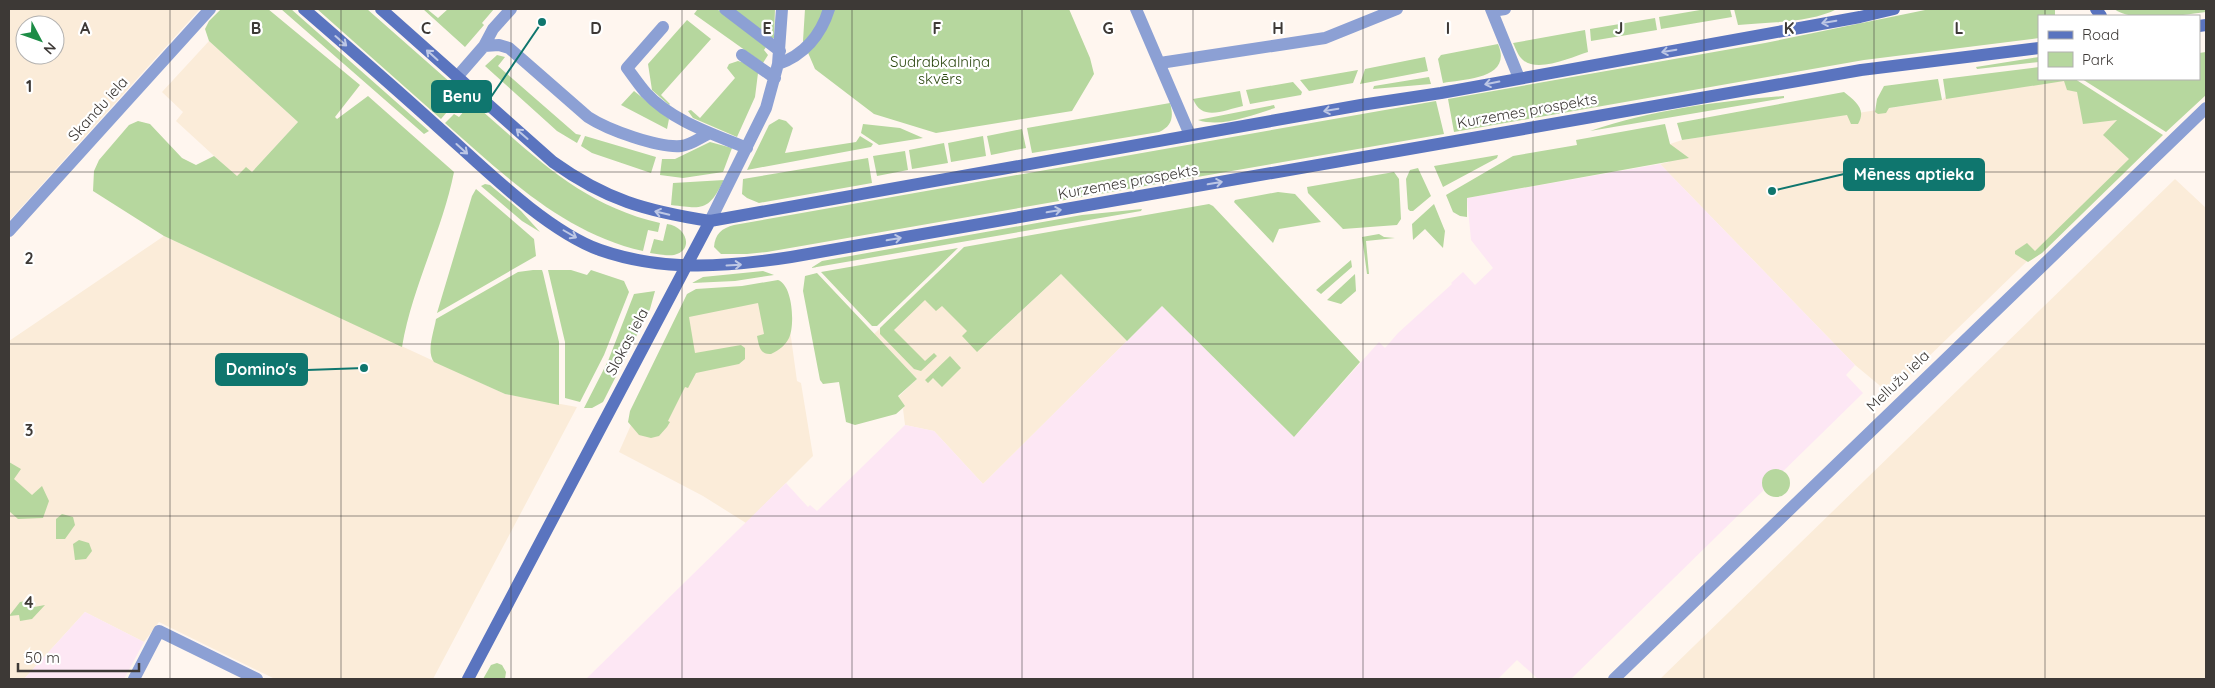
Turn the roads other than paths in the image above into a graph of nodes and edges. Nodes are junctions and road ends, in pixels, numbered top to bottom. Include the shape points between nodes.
1 (210, 9) edge
2 (304, 9) edge
3 (381, 9) edge
4 (511, 9) edge
5 (725, 9) edge
6 (782, 9) edge
7 (829, 9) edge
8 (1136, 9) edge
9 (1397, 9) edge
10 (1505, 9) edge
11 (1894, 9) edge
12 (1491, 10) edge
13 (1858, 13) edge
14 (663, 27) dead end
15 (484, 46) junction
16 (2038, 48) edge
17 (780, 51) junction
18 (742, 55) dead end
19 (1160, 63) junction
20 (778, 64) junction
21 (457, 76) junction
22 (775, 78) junction
23 (1519, 78) junction
24 (2206, 108) edge
25 (710, 133) junction
26 (1190, 136) junction
27 (747, 148) junction
28 (710, 221) junction
29 (9, 231) edge
30 (685, 266) junction
31 (134, 679) edge
32 (257, 679) edge
33 (468, 679) edge
34 (1614, 679) edge

1 - 29 street, Skandu iela
2 -> 30 main road, Kurzemes prospekts via 479,164 554,225 599,249 644,262
21 -> 3 main road
4 - 15 street
5 - 17 street
6 - 17 street, Slokas iela
7 - 20 street via 808,45 796,57
8 - 19 street
9 - 19 street via 1325,38
10 - 12 street
11 - 13 main road
12 - 23 street
13 -> 23 main road
14 - 25 street via 627,68 646,93 666,110
15 - 21 street
15 - 25 street via 510,48 600,124 664,146 684,146
30 -> 16 main road, Kurzemes prospekts via 737,265 791,257 1861,70
17 - 20 street, Slokas iela
18 - 22 street
19 - 26 street
20 - 22 street, Slokas iela
28 -> 21 main road via 638,207 589,186 553,162
22 - 27 street, Slokas iela via 766,108
23 -> 26 main road
24 - 34 street, Mellužu iela
25 - 27 street
26 - 28 main road
27 - 28 street, Slokas iela
28 - 30 main road, Slokas iela
30 - 33 main road, Slokas iela
31 - 32 street via 159,631

